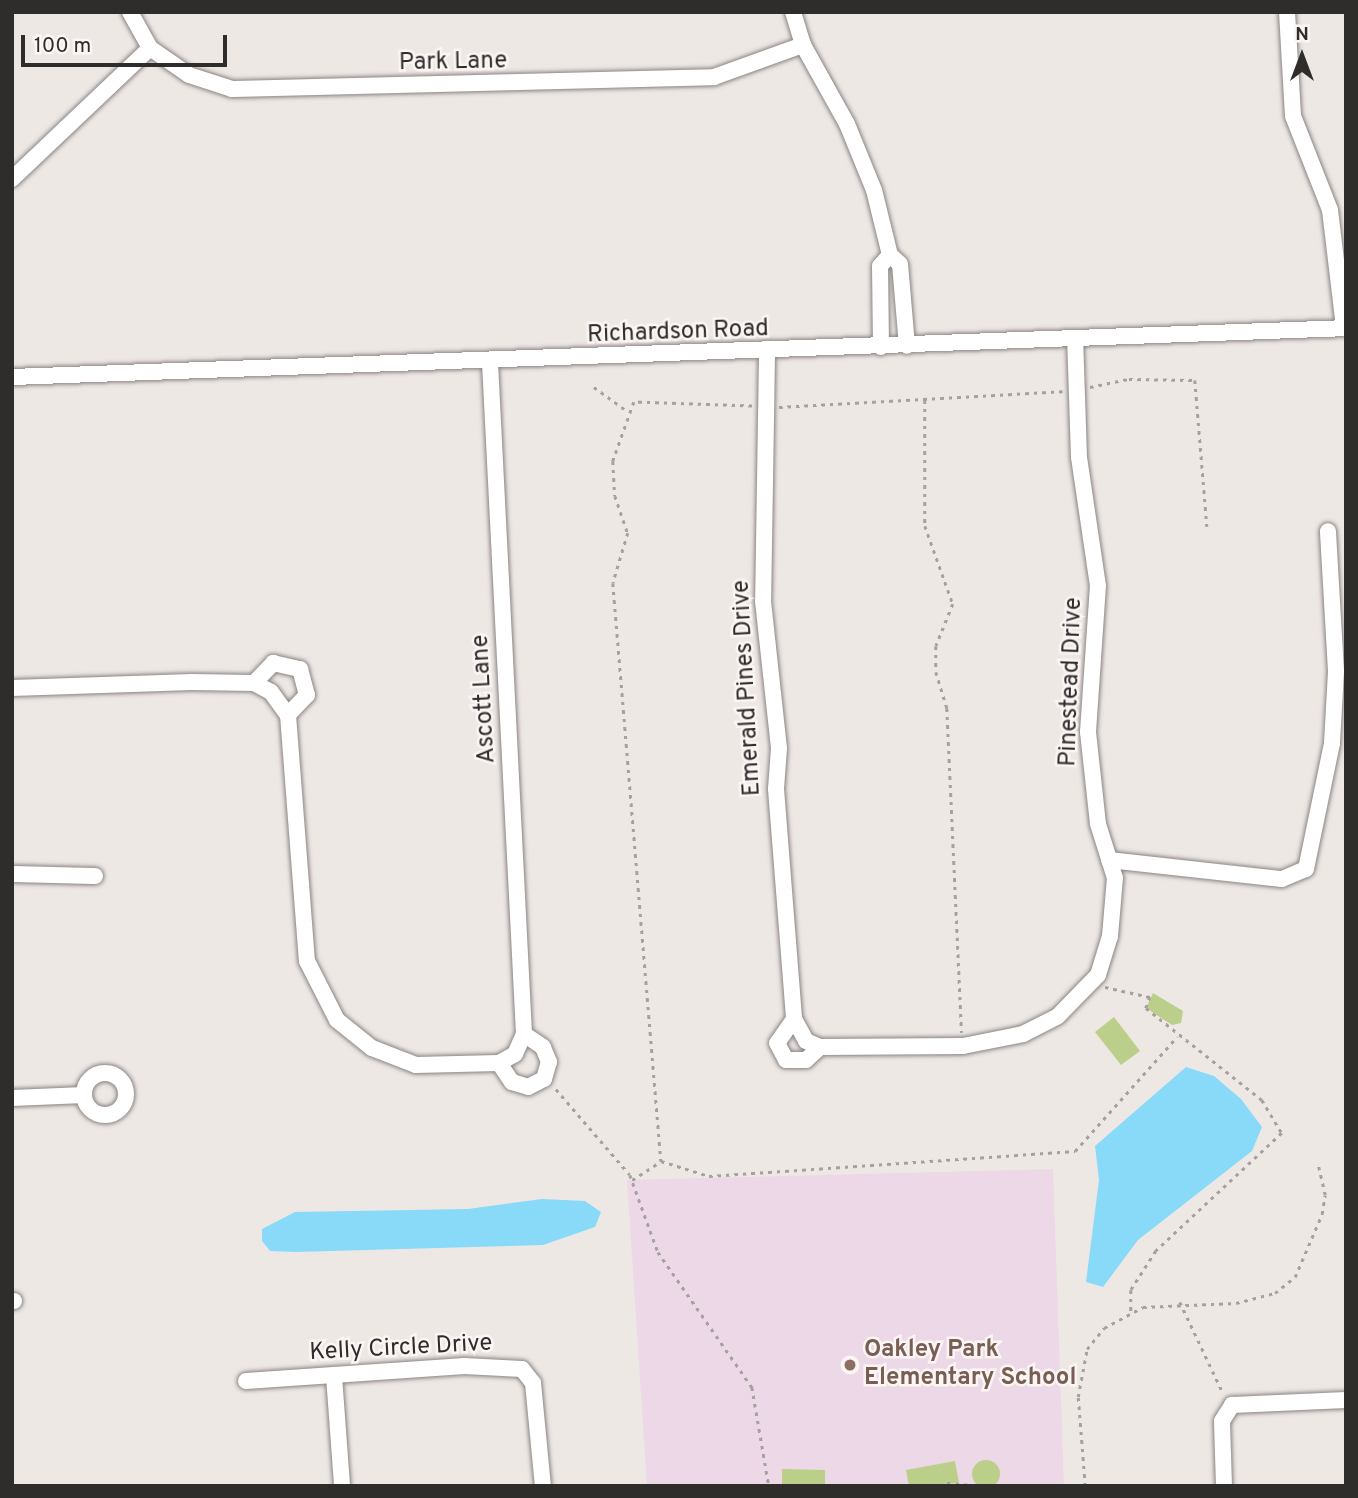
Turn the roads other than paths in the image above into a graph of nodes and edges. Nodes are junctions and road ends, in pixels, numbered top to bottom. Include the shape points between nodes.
1 (130, 12) edge
2 (793, 12) edge
3 (1287, 12) edge
4 (803, 46) junction
5 (150, 48) junction
6 (12, 179) edge
7 (890, 255) junction
8 (1345, 328) edge
9 (1074, 338) junction
10 (906, 346) junction
11 (881, 347) junction
12 (767, 354) junction
13 (490, 362) junction
14 (12, 377) edge
15 (1328, 531) dead end
16 (254, 684) junction
17 (12, 688) edge
18 (288, 715) junction
19 (1109, 860) junction
20 (12, 874) edge
21 (95, 876) dead end
22 (793, 1018) junction
23 (524, 1034) junction
24 (813, 1044) junction
25 (499, 1063) junction
26 (84, 1095) dead end
27 (12, 1098) edge
28 (334, 1376) junction
29 (246, 1381) dead end
30 (1346, 1400) edge
31 (342, 1486) edge
32 (543, 1486) edge
33 (1224, 1486) edge

1 - 5 street, Park Lane
2 - 4 street
3 - 8 street via 1293,116 1330,209
4 - 5 street, Park Lane via 714,77 296,89 232,89 189,75
4 - 7 street via 852,135
5 - 6 street
7 - 10 street via 903,280
7 - 11 street via 880,266
8 - 9 street, Richardson Road
9 - 10 street, Richardson Road
9 - 19 street, Pinestead Drive via 1098,586 1088,732 1091,783
10 - 11 street, Richardson Road
11 - 12 street, Richardson Road
12 - 13 street, Richardson Road
12 - 22 street, Emerald Pines Drive via 763,601 779,748 776,789
13 - 14 street, Richardson Road
13 - 23 street, Ascott Lane
15 - 19 street via 1336,671 1332,743 1306,869 1282,879
16 - 17 street
16 - 18 street via 281,701
16 - 18 street via 273,663 300,669 307,695
18 - 25 street via 303,942 312,979 337,1020 372,1048 416,1065
19 - 24 street, Pinestead Drive via 1114,912 1092,981 1058,1017 1023,1034 963,1046
20 - 21 street
22 - 24 street, Emerald Pines Drive
22 - 24 street, Emerald Pines Drive via 782,1032 779,1053 786,1060 806,1060
23 - 25 street via 514,1054
23 - 25 street via 543,1046 550,1062 544,1077 528,1087 512,1082
26 - 27 street
28 - 29 street, Kelly Circle Drive
28 - 31 street
28 - 32 street, Kelly Circle Drive via 464,1366 522,1369 533,1383
30 - 33 street via 1229,1408

